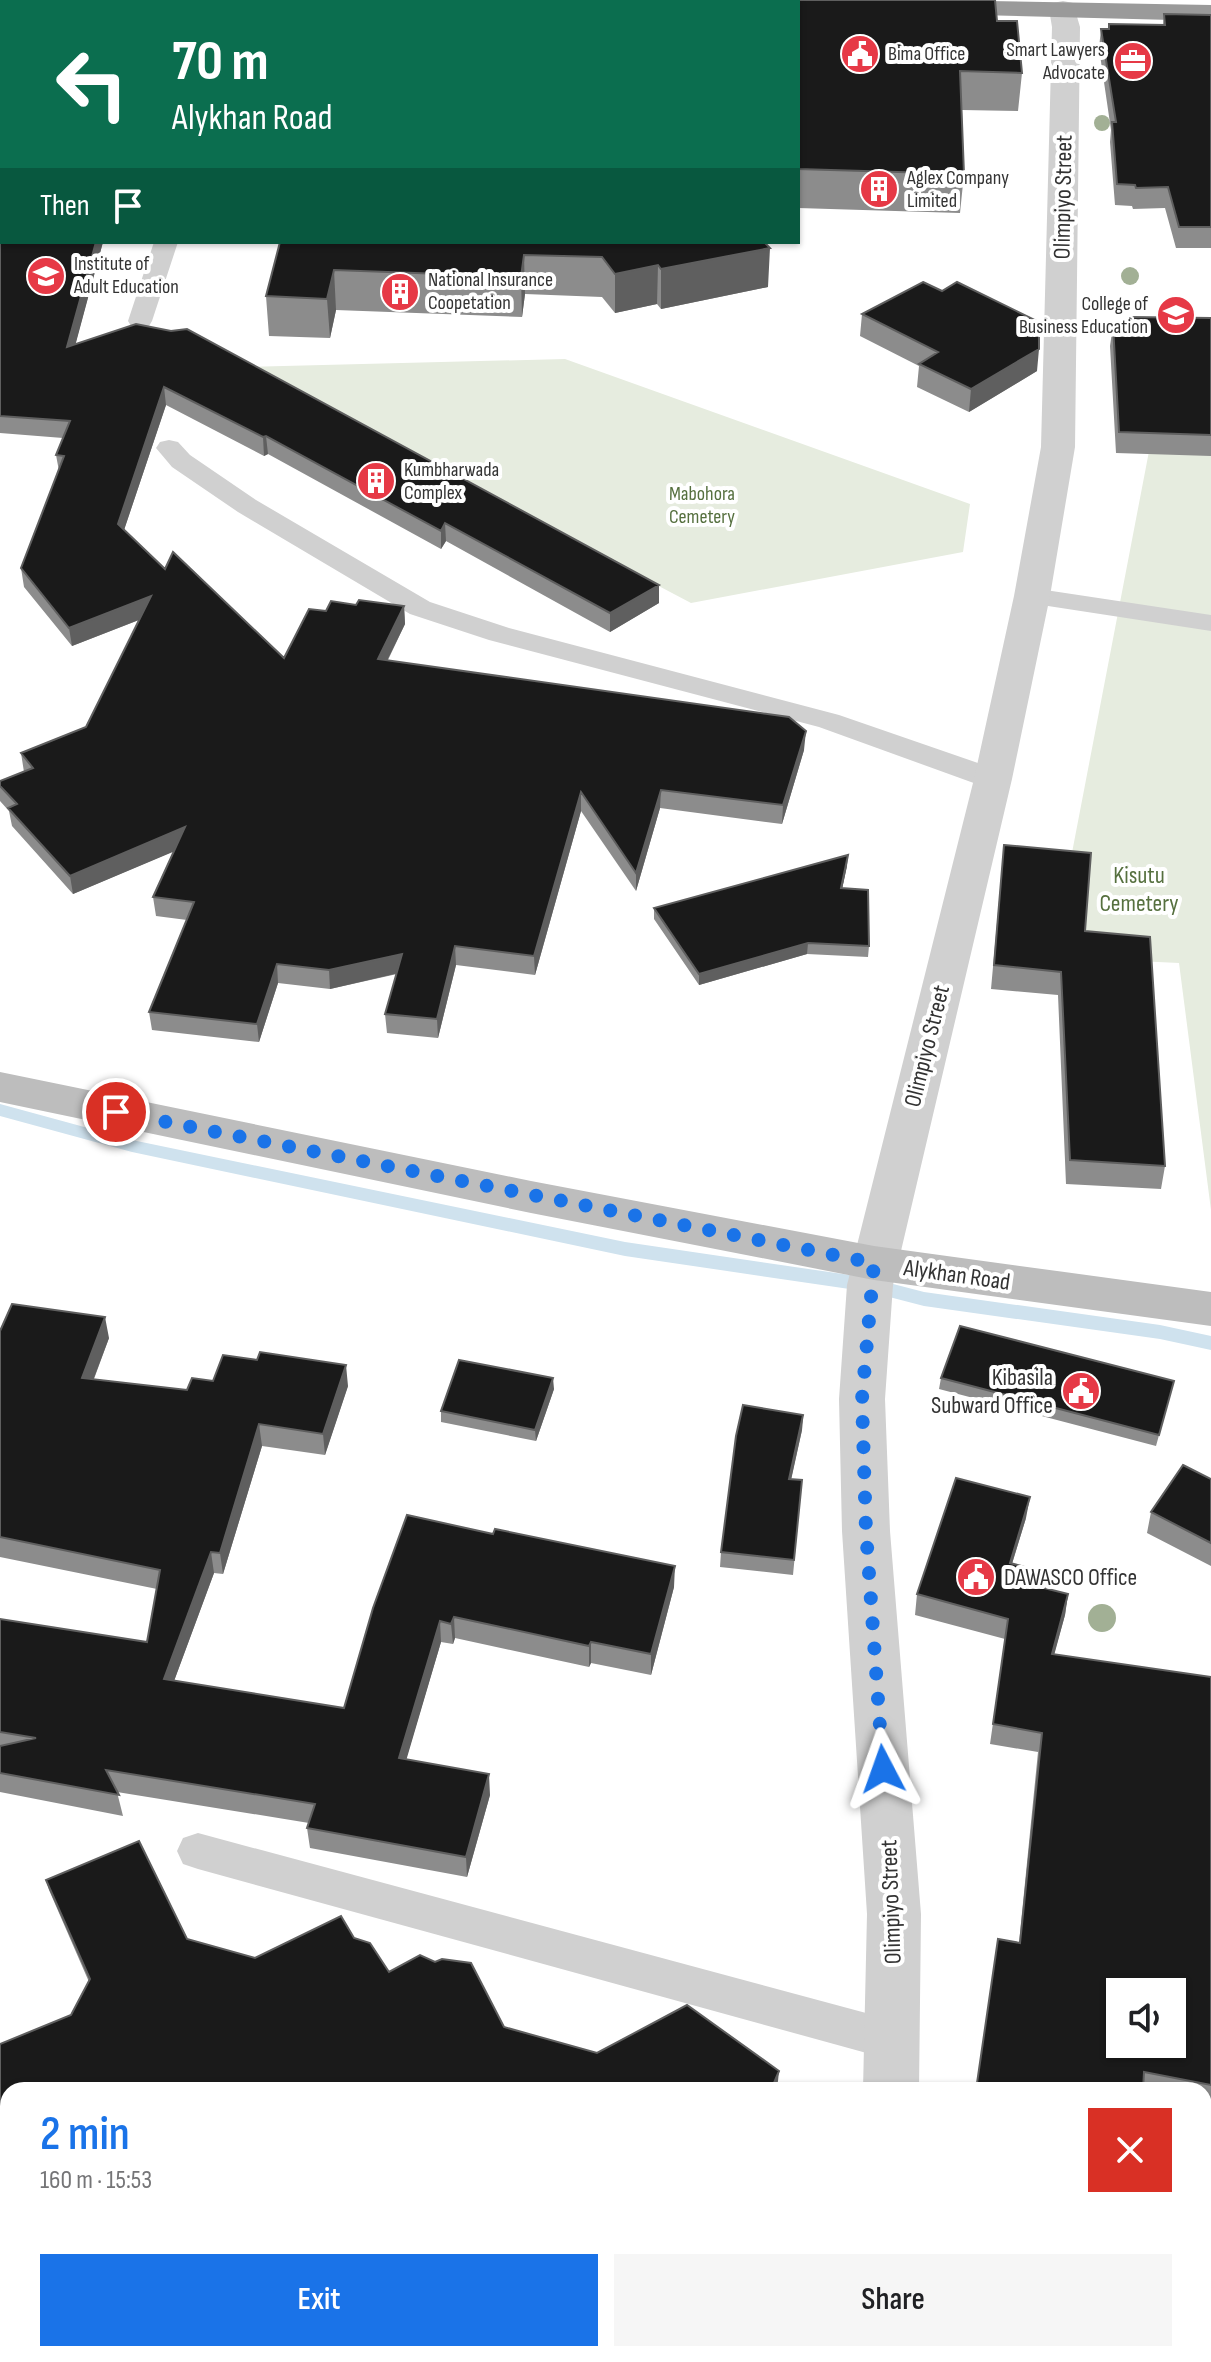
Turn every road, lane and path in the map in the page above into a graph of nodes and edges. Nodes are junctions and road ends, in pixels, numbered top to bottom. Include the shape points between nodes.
1 (907, 5) edge
2 (1063, 9) junction
3 (1211, 13) edge
4 (165, 244) edge
5 (140, 321) edge
6 (169, 448) dead end
7 (1032, 596) junction
8 (1211, 623) edge
9 (993, 779) junction
10 (0, 1087) edge
11 (874, 1263) junction
12 (1211, 1309) edge
13 (198, 1851) dead end
14 (892, 2040) junction
15 (891, 2082) edge

1 - 2 highway
2 - 3 highway
2 - 7 street, Olimpiyo Street via 1058,447
4 - 5 lane
6 - 9 lane via 247,506 420,608 499,634 829,721
7 - 8 lane
7 - 9 street, Olimpiyo Street
9 - 11 street, Olimpiyo Street
10 - 11 street, Alykhan Road
11 - 12 street, Alykhan Road
11 - 14 street, Olimpiyo Street via 862,1399 866,1531 894,1914
13 - 14 lane
14 - 15 street, Olimpiyo Street

